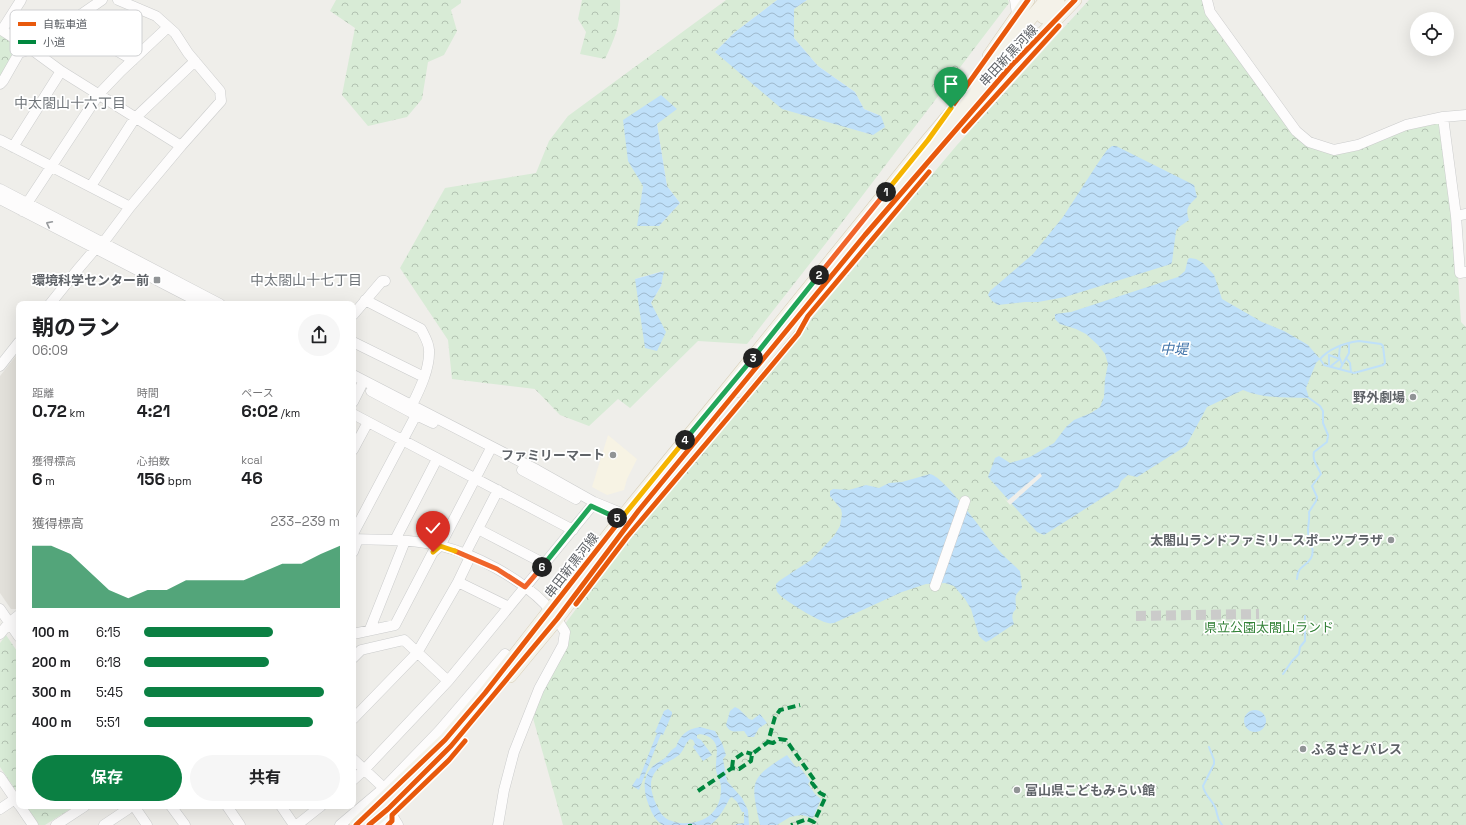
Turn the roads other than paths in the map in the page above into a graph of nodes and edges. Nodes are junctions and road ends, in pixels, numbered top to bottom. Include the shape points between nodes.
1 (21, 0) edge
2 (102, 0) edge
3 (118, 0) edge
4 (1015, 0) edge
5 (1028, 0) edge
6 (1046, 0) edge
7 (1058, 0) edge
8 (1075, 0) edge
9 (1207, 0) edge
10 (14, 10) edge
11 (87, 10) edge
12 (142, 10) edge
13 (142, 10) edge
14 (1017, 14) junction
15 (10, 16) edge
16 (168, 27) junction
17 (1, 30) edge
18 (10, 36) edge
19 (142, 51) edge
20 (17, 56) edge
21 (41, 56) edge
22 (125, 56) edge
23 (136, 56) edge
24 (132, 60) junction
25 (195, 60) junction
26 (61, 71) junction
27 (0, 84) edge
28 (977, 88) junction
29 (100, 94) junction
30 (1466, 116) edge
31 (1443, 117) junction
32 (135, 118) junction
33 (0, 140) edge
34 (928, 140) junction
35 (181, 146) junction
36 (13, 147) junction
37 (51, 166) junction
38 (91, 186) junction
39 (0, 189) edge
40 (0, 199) edge
41 (25, 207) junction
42 (130, 207) junction
43 (1461, 215) edge
44 (865, 235) junction
45 (99, 246) junction
46 (1466, 272) edge
47 (384, 281) dead end
48 (365, 300) junction
49 (53, 301) edge
50 (198, 301) edge
51 (214, 301) edge
52 (356, 311) edge
53 (356, 344) edge
54 (16, 346) edge
55 (1, 364) edge
56 (356, 376) edge
57 (424, 378) junction
58 (357, 384) edge
59 (412, 404) junction
60 (416, 415) junction
61 (356, 416) edge
62 (368, 422) junction
63 (403, 440) junction
64 (356, 444) edge
65 (488, 452) junction
66 (437, 459) junction
67 (513, 461) junction
68 (475, 478) junction
69 (498, 490) junction
70 (965, 501) dead end
71 (591, 506) junction
72 (627, 519) junction
73 (478, 529) junction
74 (572, 530) junction
75 (356, 535) edge
76 (356, 537) edge
77 (395, 540) junction
78 (405, 541) junction
79 (440, 546) junction
80 (468, 556) junction
81 (545, 564) junction
82 (458, 582) junction
83 (935, 586) dead end
84 (525, 587) junction
85 (509, 607) junction
86 (0, 609) edge
87 (553, 614) junction
88 (16, 617) edge
89 (9, 623) junction
90 (370, 629) junction
91 (16, 632) edge
92 (356, 633) edge
93 (0, 634) edge
94 (417, 653) junction
95 (505, 654) dead end
96 (356, 655) edge
97 (448, 681) junction
98 (356, 716) edge
99 (356, 761) edge
100 (364, 770) junction
101 (0, 777) edge
102 (356, 777) edge
103 (384, 788) junction
104 (16, 800) edge
105 (16, 804) edge
106 (22, 809) edge
107 (80, 809) edge
108 (128, 809) edge
109 (136, 809) edge
110 (174, 809) edge
111 (229, 809) edge
112 (283, 809) edge
113 (317, 809) edge
114 (0, 810) edge
115 (389, 812) junction
116 (33, 825) edge
117 (56, 825) edge
118 (104, 825) edge
119 (147, 825) edge
120 (185, 825) edge
121 (240, 825) edge
122 (294, 825) edge
123 (298, 825) edge
124 (340, 825) edge
125 (356, 825) edge
126 (369, 825) edge
127 (383, 825) edge
128 (398, 825) edge
129 (498, 825) edge

1 - 10 street
2 - 11 street
3 - 12 street
4 - 14 street
5 - 14 main road, 串田新黒河線
6 - 28 main road
7 - 28 main road
8 - 44 main road, 串田新黒河線 via 1011,66
9 - 31 street via 1210,12 1296,131 1309,142 1334,150 1358,146 1406,125
13 - 16 street via 156,16
14 - 34 main road, 串田新黒河線
15 - 17 street
16 - 19 street
16 - 25 street
17 - 18 street
20 - 27 street
21 - 26 street
22 - 24 street
23 - 24 street
24 - 29 street
25 - 32 street
25 - 35 street via 220,91 221,101
26 - 29 street
26 - 36 street
28 - 34 main road, 串田新黒河線
28 - 44 main road, 串田新黒河線
29 - 32 street
29 - 37 street
30 - 31 street
31 - 43 street
32 - 35 street
32 - 38 street
33 - 36 street
34 - 72 main road, 串田新黒河線
35 - 42 street
36 - 37 street
37 - 38 street
37 - 41 street
38 - 42 street
39 - 41 street
40 - 41 street
41 - 45 street
42 - 45 street
43 - 46 street via 1460,273
44 - 72 main road, 串田新黒河線
45 - 49 street
45 - 50 street
45 - 51 street
47 - 48 street
48 - 52 street
48 - 57 street via 420,329 429,349
53 - 57 street
54 - 55 street
56 - 59 street
57 - 59 street
58 - 60 street
59 - 67 street
60 - 63 street
60 - 65 street
61 - 62 street
62 - 63 street
62 - 64 street
63 - 66 street
63 - 75 street
65 - 67 street
65 - 68 street
66 - 68 street
66 - 77 street
67 - 71 street
67 - 72 street
68 - 69 street
68 - 79 street
69 - 73 street
69 - 74 street
70 - 83 street
71 - 72 street
71 - 74 street
72 - 87 main road, 串田新黒河線
73 - 80 street
73 - 81 street
74 - 81 street
76 - 77 street
77 - 78 street
78 - 79 street
78 - 90 street
79 - 80 street
79 - 90 street via 433,552 395,625
80 - 82 street
80 - 84 street via 497,569
81 - 84 street
82 - 85 street
82 - 94 street
84 - 85 street
84 - 87 street
85 - 97 street
86 - 89 street
87 - 115 main road, 串田新黒河線 via 451,746
87 - 125 main road, 串田新黒河線 via 445,740
87 - 129 street via 565,632 563,645 539,688 514,752
88 - 89 street
89 - 91 street
89 - 93 street
90 - 92 street
94 - 96 street via 404,640 361,650
94 - 97 street
94 - 98 street
95 - 103 street via 439,731
97 - 100 street
99 - 100 street
100 - 102 street
100 - 103 street
101 - 104 street
103 - 124 street
105 - 114 street
106 - 116 street
107 - 117 street
108 - 118 street
109 - 119 street
110 - 120 street
111 - 121 street
112 - 122 street
113 - 123 street
115 - 126 main road, 串田新黒河線
115 - 127 street
115 - 128 street

